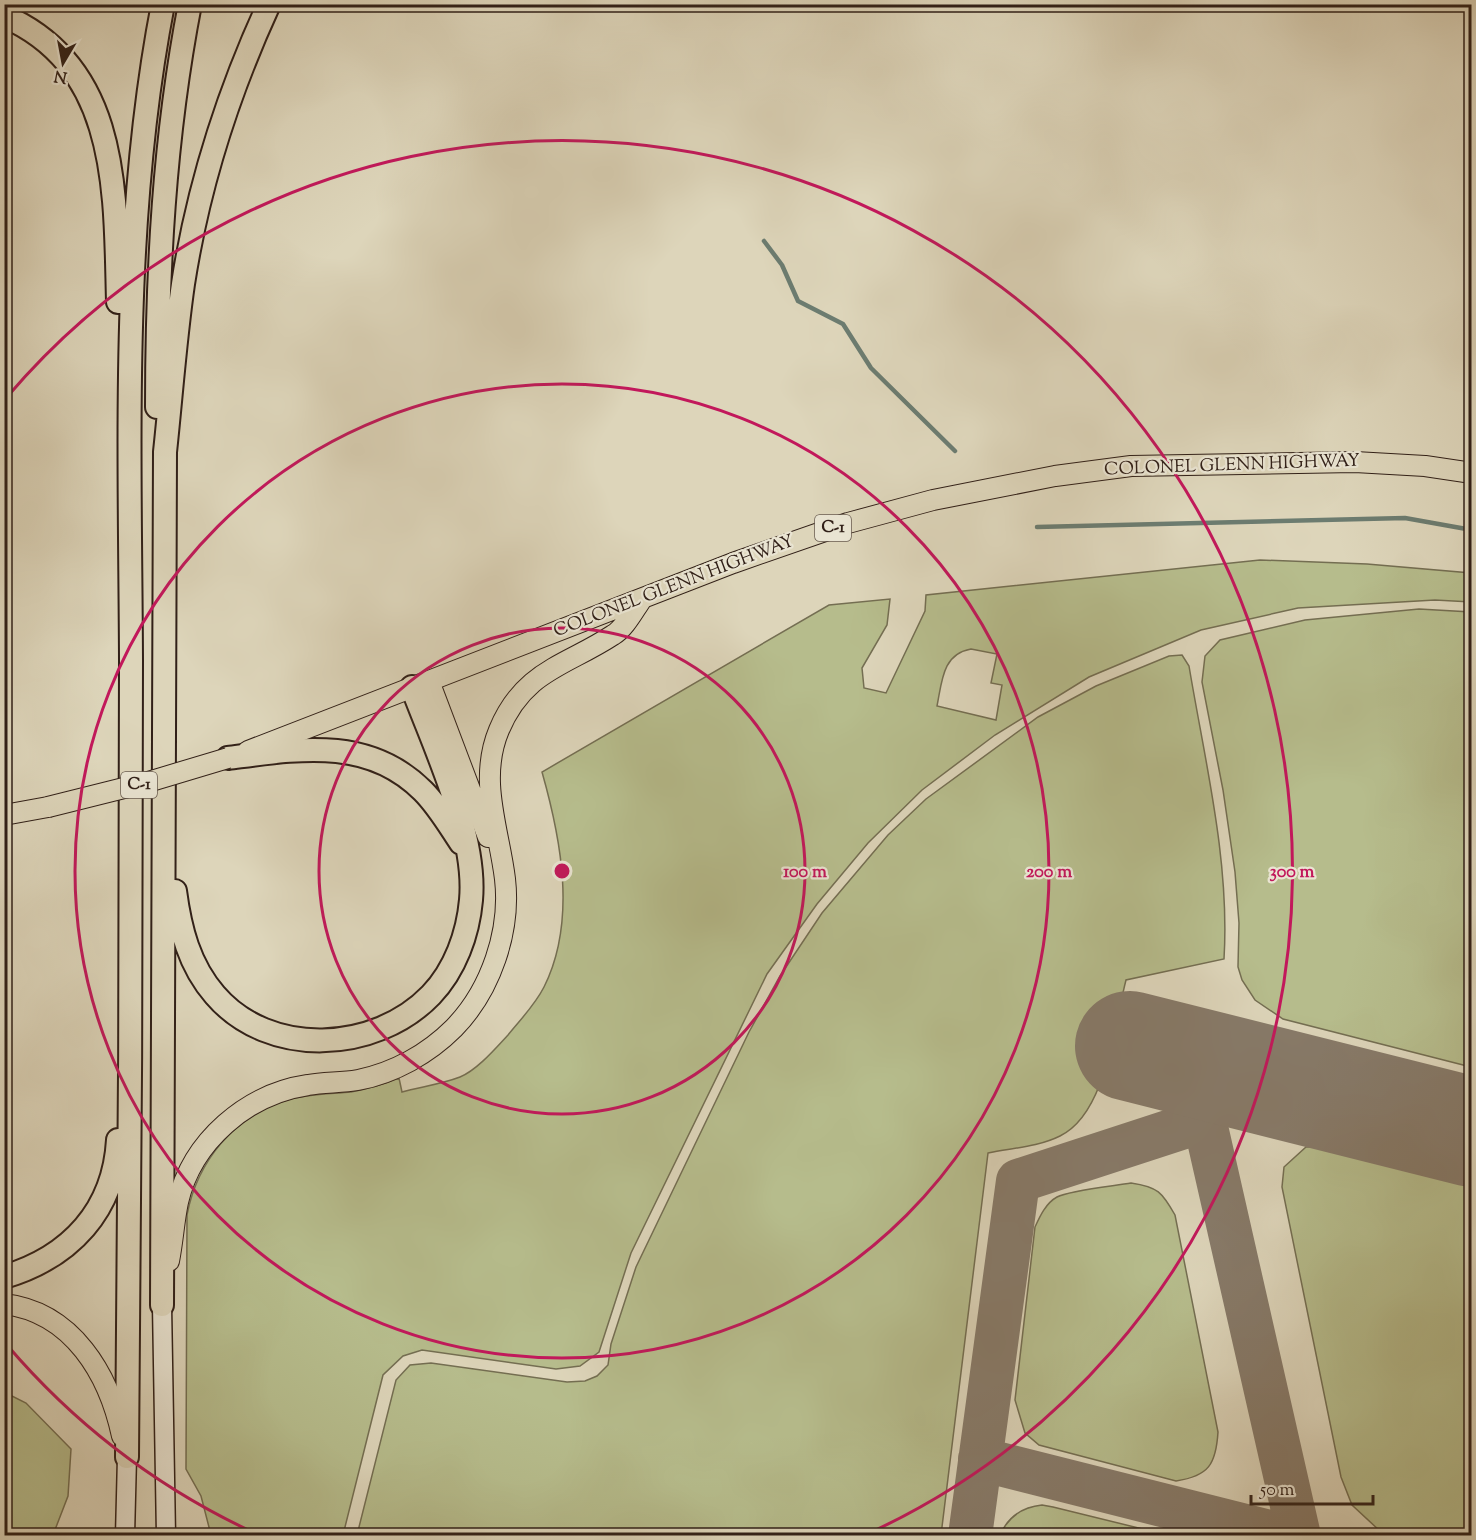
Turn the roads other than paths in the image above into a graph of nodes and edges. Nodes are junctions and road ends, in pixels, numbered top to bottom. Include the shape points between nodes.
1 (163, 4) edge
2 (190, 4) edge
3 (269, 4) edge
4 (4, 16) edge
5 (130, 330) junction
6 (165, 452) junction
7 (1472, 472) edge
8 (642, 599) junction
9 (420, 684) junction
10 (228, 758) junction
11 (4, 815) edge
12 (497, 845) junction
13 (164, 847) junction
14 (466, 849) junction
15 (132, 1080) junction
16 (4, 1277) edge
17 (4, 1304) edge
18 (162, 1305) junction
19 (127, 1457) junction
20 (125, 1536) edge
21 (166, 1536) edge

1 - 5 highway via 143,149
2 - 6 highway via 174,100 157,291 157,432
3 - 6 highway via 223,121 193,234 178,319
4 - 5 highway via 32,31 63,58 96,110 106,140 111,176 118,312
5 - 15 highway
6 - 13 highway
7 - 8 main road, COLONEL GLENN HIGHWAY / C-1 via 1355,462 1131,466 1066,474 956,495 848,523
8 - 9 main road, COLONEL GLENN HIGHWAY / C-1
8 - 12 main road via 616,634 540,675 507,715 490,767
9 - 10 main road, COLONEL GLENN HIGHWAY / C-1
9 - 12 main road via 487,836
9 - 14 highway via 465,828
10 - 11 main road, COLONEL GLENN HIGHWAY / C-1, bridge via 148,782
10 - 14 highway via 322,748 380,761 424,792
12 - 18 main road via 506,894 500,940 486,981 464,1016 439,1042 406,1063 366,1078 308,1085 268,1096 214,1134 190,1170 178,1202
13 - 14 highway via 182,933 201,976 216,996 249,1023 299,1039 320,1041 346,1039 382,1028 416,1008 436,988 459,951 469,920 472,898
13 - 18 highway
15 - 16 highway via 118,1137 117,1162 100,1207 79,1234 51,1257
15 - 19 highway
17 - 19 main road via 45,1318 88,1353 108,1386
18 - 21 street
19 - 20 street

